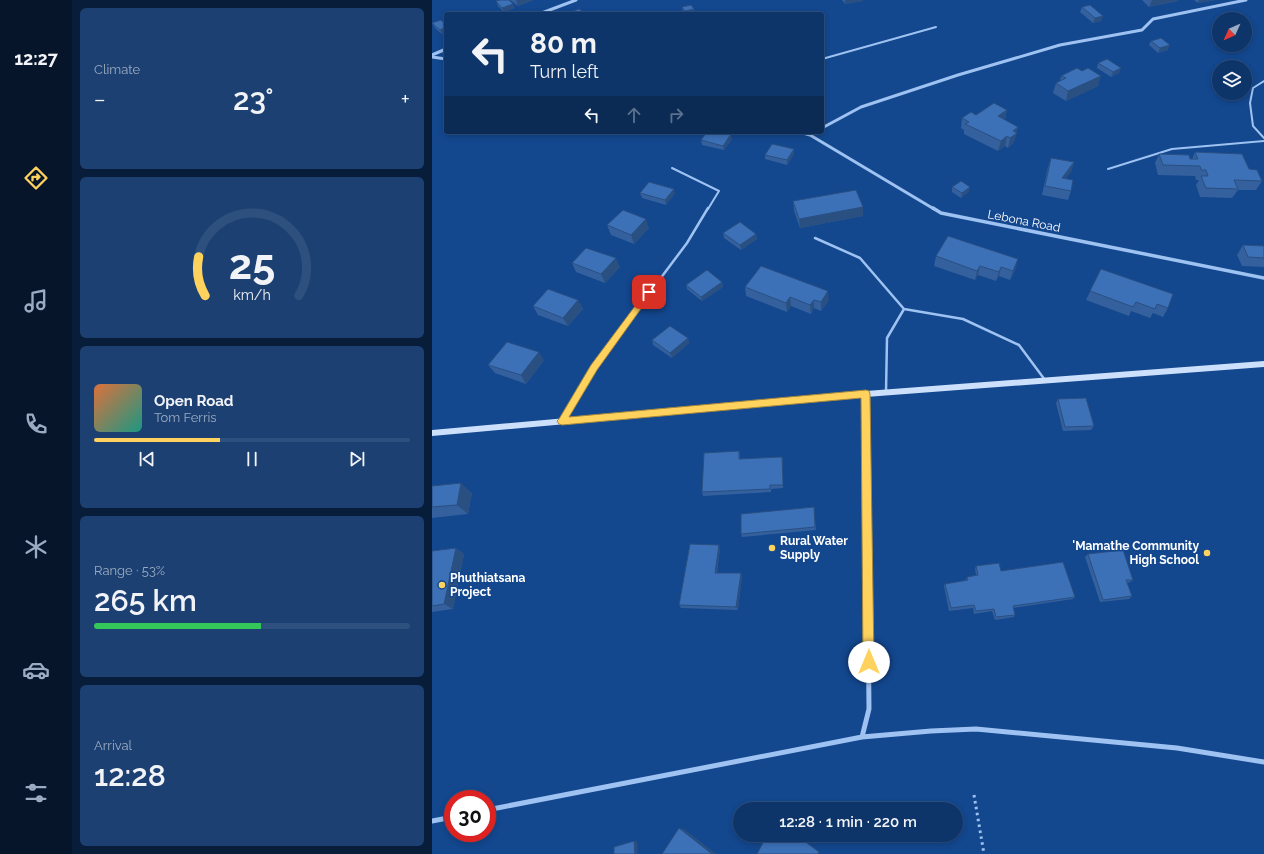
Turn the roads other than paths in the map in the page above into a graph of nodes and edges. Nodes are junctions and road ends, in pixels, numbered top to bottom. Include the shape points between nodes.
1 (576, 0) edge
2 (1246, 0) edge
3 (544, 12) edge
4 (936, 27) dead end
5 (444, 50) edge
6 (432, 56) edge
7 (824, 58) edge
8 (444, 59) edge
9 (1264, 81) edge
10 (824, 127) edge
11 (806, 134) edge
12 (810, 135) joint
13 (1264, 140) edge
14 (672, 168) dead end
15 (1108, 169) dead end
16 (815, 238) dead end
17 (1264, 278) edge
18 (904, 310) junction
19 (1264, 364) edge
20 (1045, 380) junction
21 (886, 393) junction
22 (866, 394) junction
23 (562, 421) junction
24 (432, 433) edge
25 (862, 737) junction
26 (1264, 762) edge
27 (496, 808) edge
28 (444, 819) edge
29 (432, 821) edge

1 - 3 street
2 - 10 street via 1153,19 1142,30 1060,45 966,73 861,107
4 - 7 lane
5 - 6 street
6 - 8 street
9 - 13 lane via 1253,88 1250,103 1253,126
11 - 12 street, Lebona Road
12 - 17 street, Lebona Road via 941,213
13 - 15 lane via 1172,149
14 - 23 lane via 719,191 686,243 594,367
16 - 18 lane via 860,258
18 - 20 lane via 963,319 1019,346
18 - 21 lane via 887,338
19 - 20 main road
20 - 21 main road
21 - 22 main road
22 - 23 main road
22 - 25 street via 869,709
23 - 24 main road
25 - 26 street via 976,729 1177,748
25 - 27 street
28 - 29 street

